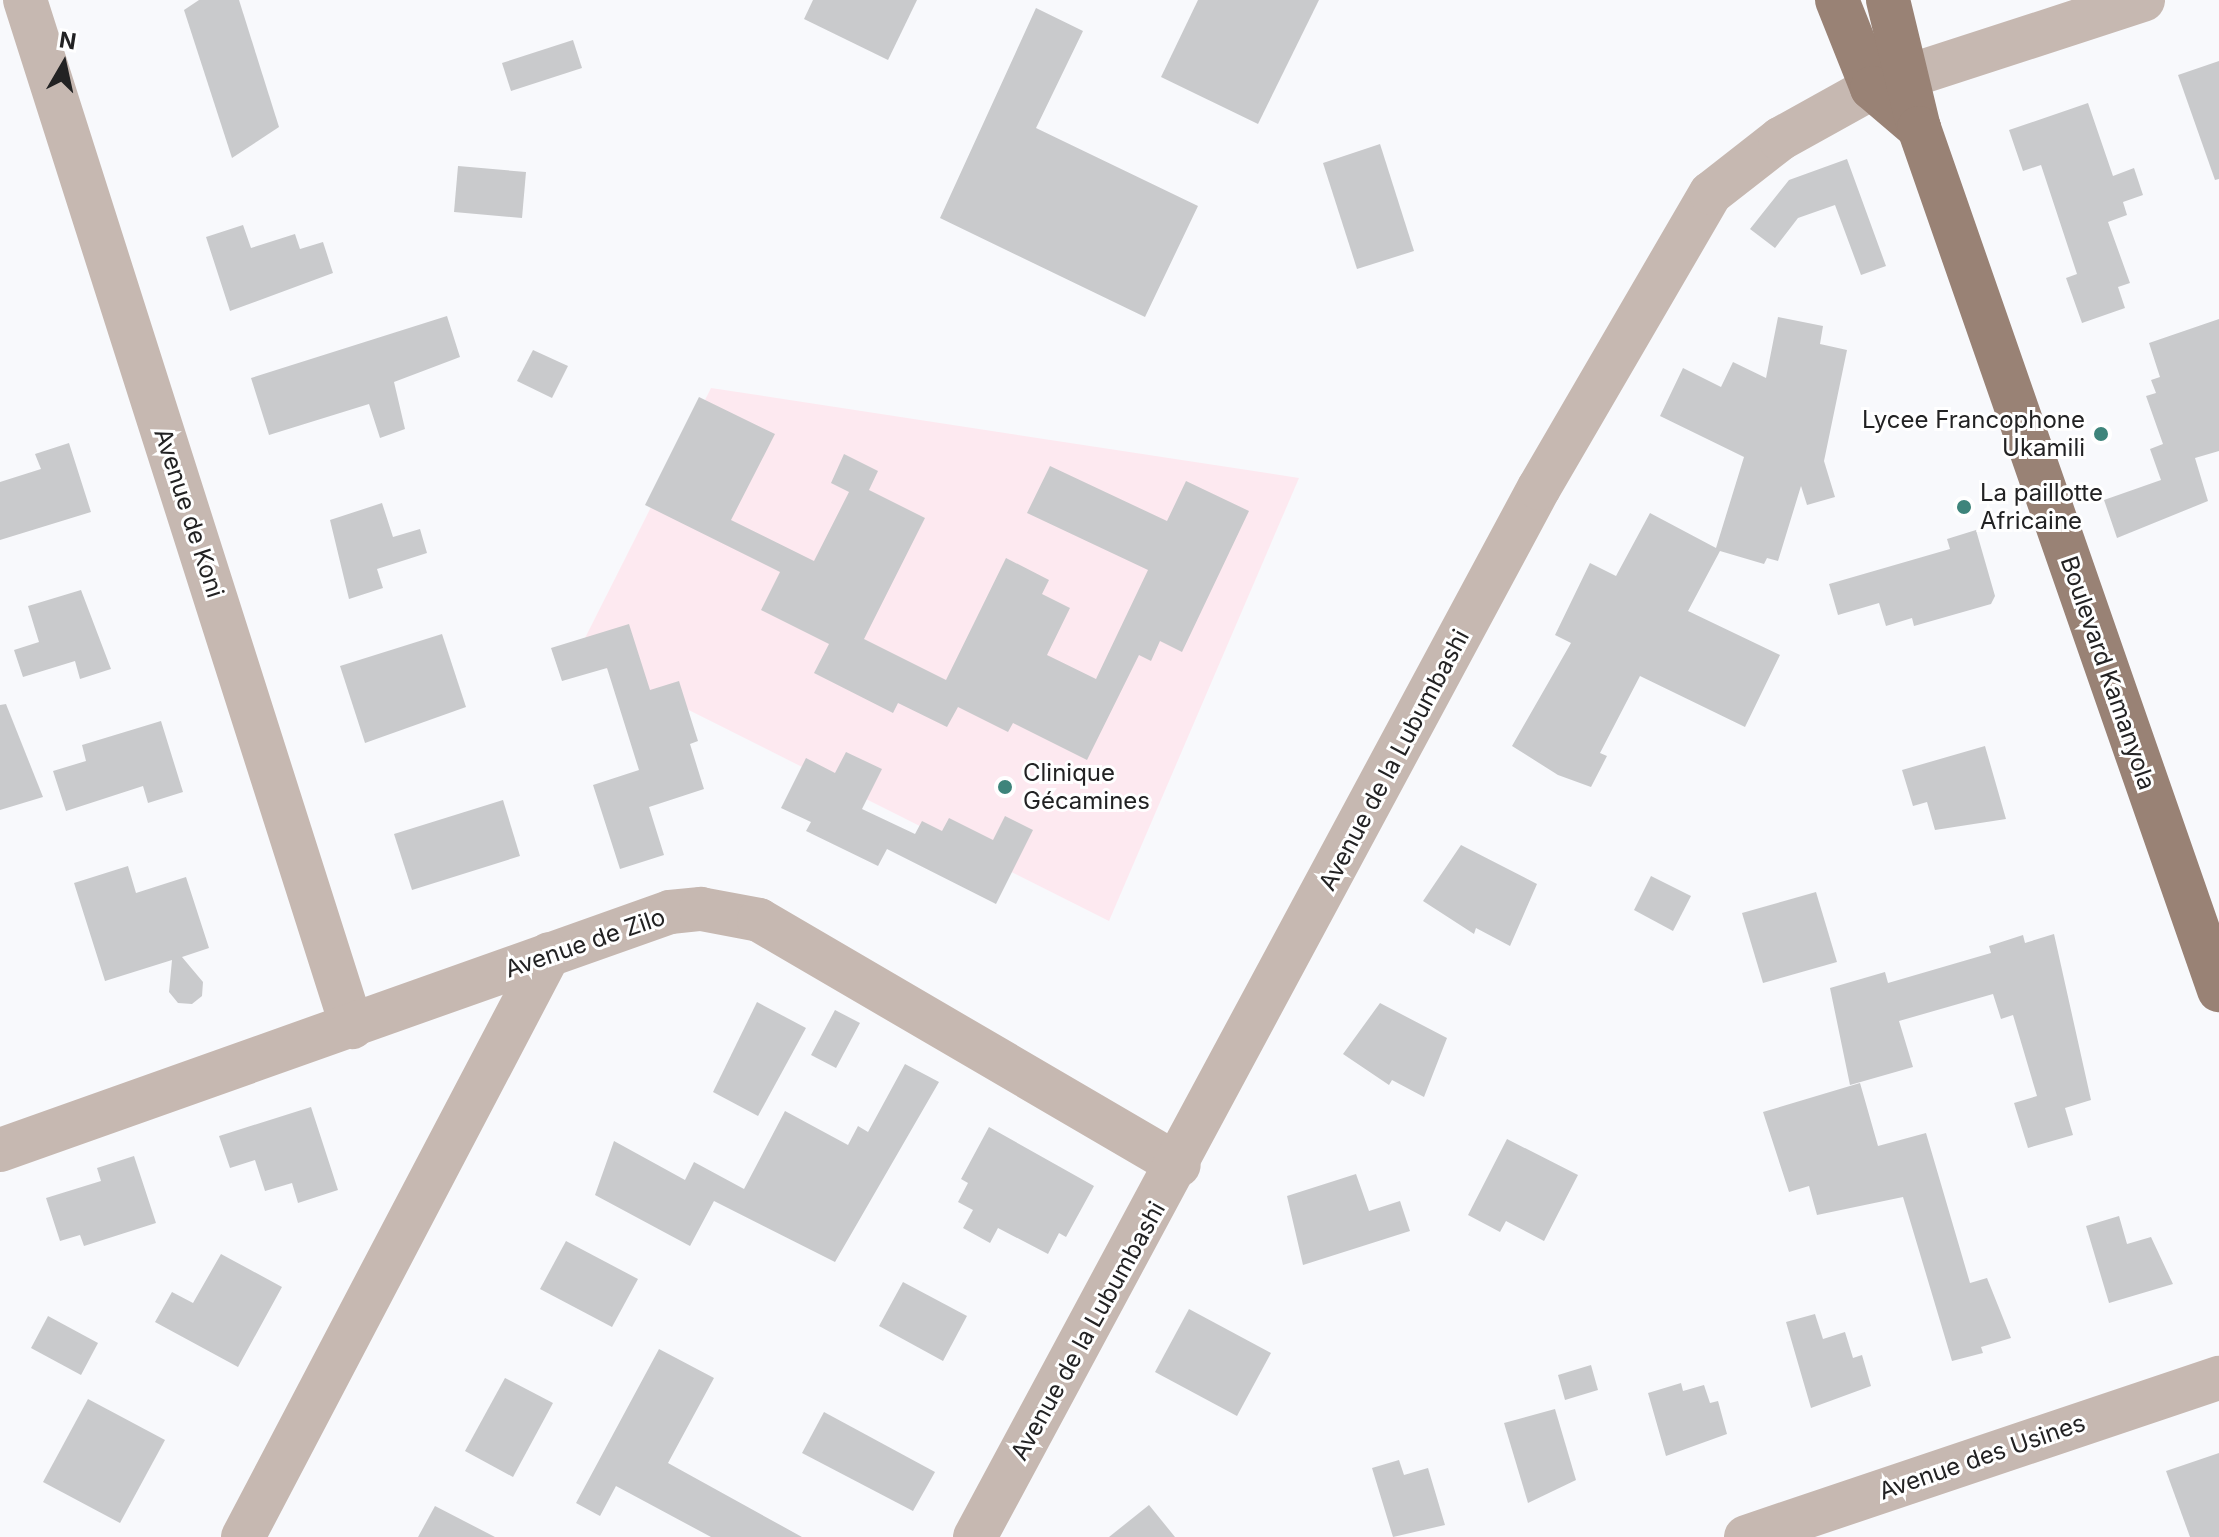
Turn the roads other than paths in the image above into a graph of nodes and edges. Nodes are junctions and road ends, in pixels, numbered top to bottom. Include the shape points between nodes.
1 (25, 0) edge
2 (1837, 0) edge
3 (1888, 0) edge
4 (2143, 0) edge
5 (1892, 82) junction
6 (549, 954) junction
7 (2219, 990) edge
8 (352, 1027) junction
9 (0, 1150) edge
10 (1179, 1165) junction
11 (2219, 1378) edge
12 (243, 1537) edge
13 (975, 1537) edge
14 (1746, 1537) edge

1 - 8 street, Avenue de Koni
2 - 5 main road, Boulevard Kamanyola
3 - 5 main road
4 - 5 street, Avenue de la Lubumbashi
5 - 7 main road, Boulevard Kamanyola via 1919,128
5 - 10 street, Avenue de la Lubumbashi via 1780,139 1711,193 1539,488
6 - 8 street, Avenue de Zilo
6 - 10 street, Avenue de Zilo via 670,912 731,910 759,920
6 - 12 street
8 - 9 street, Avenue de Zilo
10 - 13 street, Avenue de la Lubumbashi
11 - 14 street, Avenue des Usines

